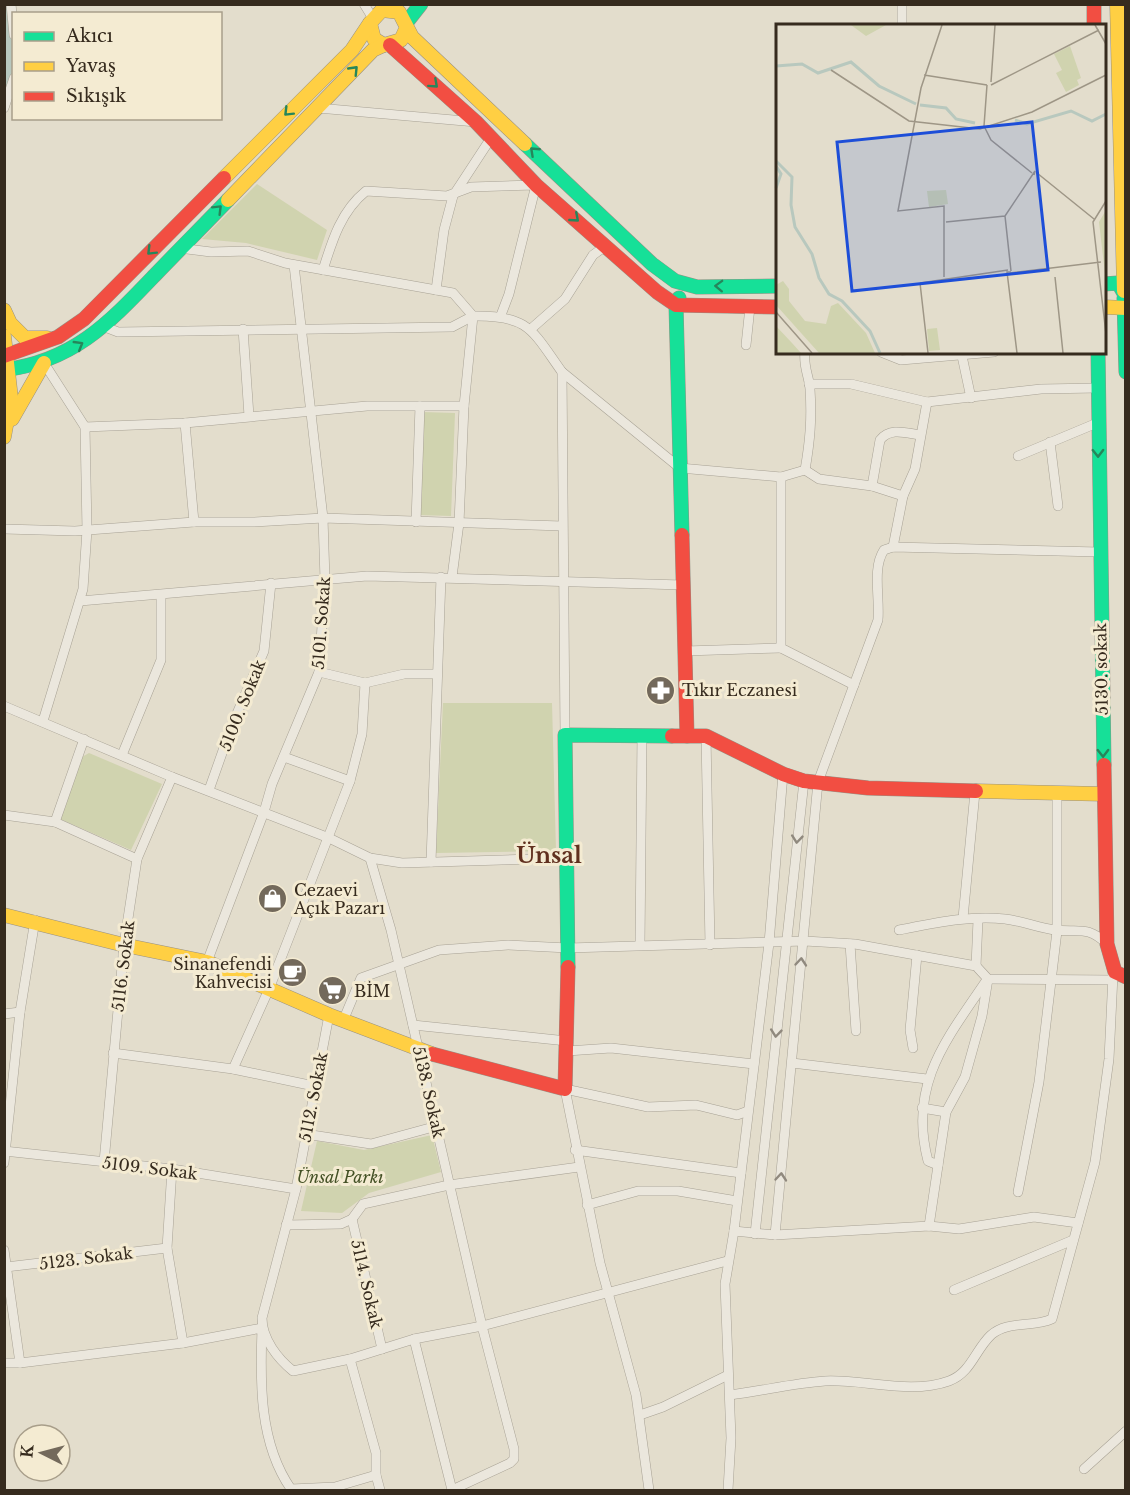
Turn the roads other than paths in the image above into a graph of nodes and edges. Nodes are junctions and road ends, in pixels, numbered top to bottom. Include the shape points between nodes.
1 (364, 4) edge
2 (421, 4) edge
3 (902, 4) edge
4 (1094, 4) edge
5 (1117, 4) edge
6 (380, 11) edge
7 (902, 24) edge
8 (1094, 24) edge
9 (406, 26) junction
10 (387, 45) junction
11 (12, 84) edge
12 (4, 108) edge
13 (318, 108) junction
14 (476, 122) junction
15 (491, 138) junction
16 (536, 185) junction
17 (457, 192) junction
18 (607, 245) junction
19 (179, 248) junction
20 (294, 265) junction
21 (323, 270) junction
22 (685, 284) junction
23 (776, 286) edge
24 (436, 290) junction
25 (1115, 295) edge
26 (676, 304) junction
27 (750, 307) junction
28 (776, 307) edge
29 (4, 310) edge
30 (501, 315) junction
31 (473, 316) junction
32 (105, 327) junction
33 (532, 328) junction
34 (243, 329) junction
35 (300, 330) junction
36 (4, 336) edge
37 (58, 337) junction
38 (746, 345) dead end
39 (805, 354) edge
40 (886, 354) edge
41 (978, 354) edge
42 (1098, 354) edge
43 (962, 356) junction
44 (6, 363) edge
45 (44, 363) junction
46 (562, 372) junction
47 (1125, 372) edge
48 (809, 384) junction
49 (1097, 388) junction
50 (971, 398) junction
51 (927, 402) junction
52 (420, 406) junction
53 (464, 406) junction
54 (311, 411) junction
55 (249, 416) junction
56 (185, 423) junction
57 (1097, 423) junction
58 (85, 427) junction
59 (920, 435) junction
60 (4, 438) edge
61 (1050, 442) junction
62 (1018, 456) dead end
63 (680, 468) junction
64 (805, 470) junction
65 (781, 477) junction
66 (872, 486) junction
67 (903, 496) junction
68 (1058, 506) dead end
69 (323, 518) junction
70 (194, 522) junction
71 (416, 522) junction
72 (459, 523) junction
73 (562, 525) junction
74 (4, 529) edge
75 (87, 530) junction
76 (893, 547) junction
77 (1099, 552) junction
78 (441, 577) junction
79 (452, 577) junction
80 (324, 580) junction
81 (564, 580) junction
82 (271, 583) junction
83 (683, 585) junction
84 (160, 596) junction
85 (80, 601) junction
86 (781, 648) junction
87 (685, 651) junction
88 (319, 672) junction
89 (436, 674) junction
90 (365, 683) junction
91 (854, 685) junction
92 (4, 706) edge
93 (43, 721) junction
94 (642, 734) junction
95 (565, 735) junction
96 (687, 736) junction
97 (706, 736) junction
98 (84, 740) junction
99 (122, 754) junction
100 (284, 757) junction
101 (783, 774) junction
102 (172, 777) junction
103 (350, 781) junction
104 (811, 781) junction
105 (209, 790) junction
106 (975, 792) junction
107 (1057, 793) junction
108 (1104, 794) junction
109 (264, 812) junction
110 (4, 815) edge
111 (55, 822) junction
112 (329, 838) junction
113 (370, 858) junction
114 (567, 858) junction
115 (137, 859) junction
116 (431, 862) junction
117 (4, 915) edge
118 (963, 918) junction
119 (35, 920) junction
120 (978, 920) junction
121 (899, 930) dead end
122 (1057, 931) junction
123 (785, 942) junction
124 (803, 942) junction
125 (769, 943) junction
126 (850, 944) junction
127 (1107, 944) junction
128 (124, 945) junction
129 (640, 945) junction
130 (710, 945) junction
131 (568, 948) junction
132 (917, 955) junction
133 (207, 962) junction
134 (397, 964) junction
135 (976, 966) junction
136 (1117, 976) edge
137 (988, 979) junction
138 (1051, 980) junction
139 (269, 989) junction
140 (20, 1012) junction
141 (4, 1014) edge
142 (329, 1015) junction
143 (343, 1021) junction
144 (413, 1025) junction
145 (856, 1031) dead end
146 (567, 1046) junction
147 (914, 1047) dead end
148 (420, 1051) junction
149 (113, 1053) junction
150 (792, 1063) junction
151 (754, 1064) junction
152 (233, 1069) junction
153 (927, 1079) junction
154 (314, 1086) junction
155 (565, 1089) junction
156 (922, 1108) junction
157 (748, 1111) junction
158 (946, 1112) junction
159 (437, 1126) junction
160 (305, 1134) junction
161 (576, 1150) junction
162 (5, 1151) edge
163 (104, 1162) junction
164 (4, 1163) edge
165 (938, 1165) junction
166 (579, 1167) junction
167 (172, 1169) junction
168 (741, 1173) junction
169 (449, 1185) junction
170 (296, 1189) junction
171 (1018, 1192) dead end
172 (737, 1202) junction
173 (587, 1205) junction
174 (352, 1219) junction
175 (1078, 1223) junction
176 (286, 1225) junction
177 (929, 1226) junction
178 (734, 1231) junction
179 (755, 1234) junction
180 (775, 1235) junction
181 (1073, 1240) junction
182 (167, 1248) junction
183 (4, 1250) edge
184 (727, 1261) junction
185 (6, 1267) junction
186 (954, 1290) dead end
187 (608, 1294) junction
188 (262, 1323) junction
189 (482, 1326) junction
190 (414, 1339) junction
191 (183, 1342) junction
192 (382, 1349) junction
193 (350, 1359) junction
194 (4, 1363) edge
195 (20, 1364) junction
196 (728, 1375) junction
197 (730, 1395) junction
198 (640, 1415) junction
199 (1125, 1431) edge
200 (1084, 1469) dead end
201 (376, 1475) junction
202 (380, 1491) edge
203 (649, 1491) edge
204 (728, 1491) edge

1 - 6 street
2 - 9 main road
3 - 7 street
4 - 8 main road
5 - 25 main road
6 - 9 main road via 399,12
6 - 10 main road via 374,39
6 -> 37 main road via 352,50 84,319
9 - 10 main road via 400,40
22 -> 9 main road via 652,264
13 -> 10 main road via 373,50
10 -> 14 main road
11 - 12 street
13 - 14 street
19 -> 13 main road
14 - 15 main road
15 - 16 main road
15 - 17 street
16 - 17 street via 471,187
16 -> 18 main road
16 - 30 street
17 - 21 street via 447,196 366,191 354,200 335,232
17 - 24 street via 444,230
18 - 26 main road via 657,292
18 - 33 street via 593,255 565,299
19 - 20 street via 248,251
19 - 32 main road
20 - 21 street
20 - 35 street, 5101. Sokak
21 - 24 street
23 -> 22 main road
22 - 26 main road
24 - 31 street via 453,293
25 - 47 main road
26 - 27 main road
26 - 63 main road
27 - 28 main road
27 - 38 street
29 - 37 main road via 25,338
30 - 31 street
30 - 33 street
31 - 35 street via 452,327
31 - 53 street
32 - 34 street via 118,333
45 -> 32 main road
33 - 46 street
34 - 35 street
34 - 55 street
35 - 54 street, 5101. Sokak
36 - 44 main road
37 - 44 main road
39 - 48 street
40 - 43 street via 902,360
41 - 43 street
42 - 49 main road, 5130. sokak
43 - 50 street
44 - 45 main road
44 - 60 main road via 11,398
45 - 58 street
45 - 60 main road via 22,397
46 - 63 street
46 - 73 street
48 - 51 street via 851,384
48 - 64 street via 812,428
49 - 50 street via 1041,389
49 - 57 main road, 5130. sokak
50 - 51 street
51 - 59 street
52 - 53 street
52 - 54 street
52 - 71 street
53 - 72 street
54 - 55 street
54 - 69 street, 5101. Sokak
55 - 56 street
56 - 58 street
56 - 70 street
57 - 61 street
57 -> 77 main road, 5130. sokak
58 - 75 street
59 - 66 street via 884,434 879,440
59 - 67 street via 915,469
61 - 62 street
61 - 68 street
63 - 65 street
63 - 83 main road
64 - 65 street
64 - 66 street via 819,479
65 - 86 street
66 - 67 street
67 - 76 street
69 - 70 street
69 - 71 street
69 - 80 street, 5101. Sokak
70 - 75 street
71 - 72 street
72 - 73 street
72 - 79 street
73 - 81 street
74 - 75 street
75 - 85 street
76 - 77 street
76 - 91 street via 884,550 877,561 878,620
77 -> 108 main road, 5130. sokak
78 - 79 street
78 - 80 street
78 - 89 street via 442,623
79 - 81 street
80 - 82 street
80 - 88 street, 5101. Sokak
81 - 83 street
81 - 95 street
82 - 84 street
82 - 105 street, 5100. Sokak via 264,651
83 - 87 main road
84 - 85 street
84 - 99 street via 161,660
85 - 93 street
86 - 87 street
86 - 91 street
87 - 96 main road
88 - 90 street
88 - 100 street, 5101. Sokak
89 - 90 street via 404,674
89 - 116 street
90 - 103 street via 362,734
91 - 104 street
92 - 93 street
93 - 98 street
94 - 95 main road
94 - 96 main road
94 - 129 street
95 - 114 main road
96 - 97 main road
97 - 101 main road
97 - 130 street
98 - 99 street
98 - 111 street
99 - 102 street
100 - 103 street
100 - 109 street, 5101. Sokak
101 - 104 main road
101 - 125 street
102 - 105 street
102 - 115 street, 5116. Sokak
103 - 112 street
104 - 106 main road via 868,788
104 -> 123 street
104 - 124 street
105 - 109 street
106 - 107 main road
106 - 118 street
107 - 108 main road
107 - 122 street
108 - 127 main road, 5130. sokak
109 - 112 street
109 - 133 street, 5101. Sokak
110 - 111 street
111 - 115 street
112 - 113 street
112 - 139 street
113 - 116 street
113 - 134 street, 5138. Sokak
114 - 116 street
114 - 131 main road
115 - 128 street, 5116. Sokak
117 - 119 main road
118 - 120 street
118 - 121 street
119 - 128 main road
119 - 140 street
120 - 122 street via 1004,919
120 - 135 street
122 - 127 street via 1083,930 1098,935
122 - 138 street
123 - 124 street
123 - 125 street
123 -> 179 street
124 - 126 street
150 -> 124 street
125 - 130 street
125 - 151 street
126 - 132 street
126 - 145 street
127 - 136 main road, 5130. sokak
128 - 133 main road
128 - 149 street, 5116. Sokak
129 - 130 street
129 - 131 street
131 - 134 street via 508,945 439,951
131 - 146 main road
132 - 135 street
132 - 147 street via 910,1030
133 - 139 main road
134 - 143 street via 362,978
134 - 144 street, 5138. Sokak
135 - 137 street
136 - 138 street
136 - 175 street via 1095,1162
137 - 138 street
137 - 153 street
137 - 158 street via 965,1077
138 - 171 street via 1039,1082
139 - 142 main road
139 - 152 street
140 - 141 street
140 - 162 street
142 - 143 main road
142 - 154 street, 5112. Sokak
143 - 148 main road
144 - 146 street
144 - 148 street, 5138. Sokak
146 - 151 street
146 - 155 main road
148 - 155 main road
148 - 159 street, 5138. Sokak
149 - 152 street
149 - 163 street, 5116. Sokak
150 - 153 street
180 -> 150 street
151 - 157 street
152 - 154 street
153 - 156 street
154 - 160 street, 5112. Sokak
155 - 157 street via 648,1107 696,1105 737,1115
155 - 161 street
156 - 158 street
156 - 165 street via 928,1161
157 - 168 street
158 - 165 street
159 - 160 street via 371,1144
159 - 169 street, 5138. Sokak
160 - 170 street, 5112. Sokak
161 - 166 street
161 - 168 street
162 - 163 street, 5109. Sokak
162 - 164 street
163 - 167 street, 5109. Sokak
165 - 177 street
166 - 169 street
166 - 173 street
167 - 170 street, 5109. Sokak
167 - 182 street
168 - 172 street
169 - 174 street via 363,1204
169 - 189 street, 5138. Sokak
170 - 176 street, 5112. Sokak
172 - 173 street via 678,1191 638,1191
172 - 178 street
173 - 187 street
174 - 176 street via 341,1224
174 - 192 street, 5114. Sokak
175 - 177 street via 1034,1217 959,1229
175 - 181 street
176 - 188 street, 5112. Sokak
177 - 180 street
178 - 179 street
178 - 184 street
179 - 180 street
181 - 186 street
181 - 197 street via 1052,1318 1042,1323 1008,1326 992,1335 959,1377 934,1384 888,1386 826,1381
182 - 185 street, 5123. Sokak
182 - 191 street
183 - 185 street
184 - 187 street
184 - 196 street
185 - 195 street
187 - 189 street
187 - 198 street
188 - 191 street
188 - 193 street via 279,1360 293,1371
188 - 201 street, 5112. Sokak via 263,1404 271,1451 291,1489 335,1487
189 - 190 street
189 - 190 street, 5138. Sokak via 514,1459 452,1490
190 - 192 street
191 - 195 street
192 - 193 street
193 - 201 street via 376,1453
194 - 195 street
196 - 197 street
196 - 198 street
197 - 204 street
198 - 203 street
199 - 200 street
201 - 202 street

